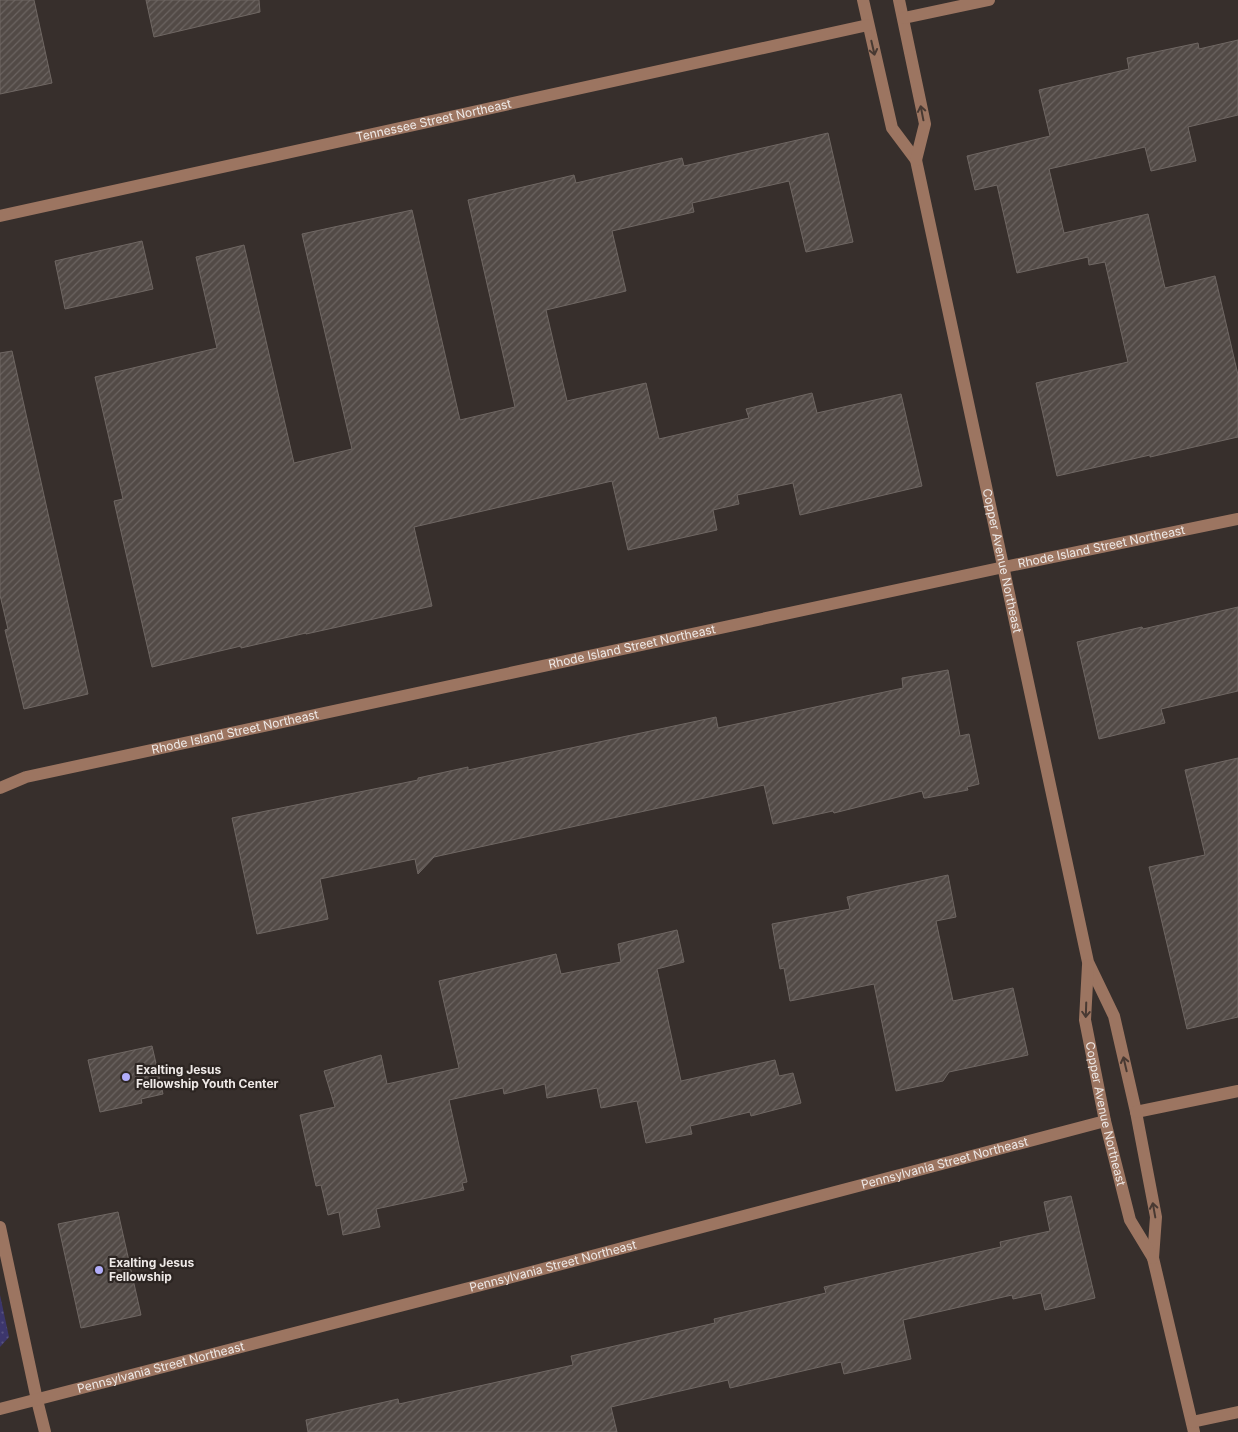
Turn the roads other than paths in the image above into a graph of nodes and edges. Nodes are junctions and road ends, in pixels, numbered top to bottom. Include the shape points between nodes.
1 (863, 0) edge
2 (899, 0) edge
3 (989, 0) edge
4 (904, 18) junction
5 (868, 25) junction
6 (916, 160) junction
7 (0, 216) edge
8 (1238, 519) edge
9 (1004, 567) junction
10 (0, 777) edge
11 (26, 778) junction
12 (0, 788) edge
13 (1088, 962) junction
14 (1238, 1091) edge
15 (1136, 1112) junction
16 (1105, 1121) junction
17 (0, 1227) edge
18 (1153, 1258) junction
19 (37, 1400) junction
20 (0, 1409) edge
21 (1238, 1412) edge
22 (1193, 1427) edge
23 (45, 1432) edge

1 - 5 street, Copper Avenue Northeast
2 - 4 street, Copper Avenue Northeast
3 - 4 street
6 -> 4 street, Copper Avenue Northeast via 925,124
5 -> 6 street, Copper Avenue Northeast via 892,128
5 - 7 street, Tennessee Street Northeast
6 - 9 street, Copper Avenue Northeast
8 - 9 street, Rhode Island Street Northeast
9 - 11 street, Rhode Island Street Northeast
9 - 13 street, Copper Avenue Northeast
10 - 11 street, Rhode Island Street Northeast
11 - 12 street, Rhode Island Street Northeast
15 -> 13 street, Copper Avenue Northeast via 1114,1016
13 -> 16 street, Copper Avenue Northeast via 1085,1020
14 - 15 street
18 -> 15 street, Copper Avenue Northeast via 1156,1217
16 - 18 street, Copper Avenue Northeast via 1130,1220
16 - 19 street, Pennsylvania Street Northeast
17 - 19 street
18 - 22 street, Copper Avenue Northeast
19 - 20 street, Pennsylvania Street Northeast
19 - 23 street
21 - 22 street

